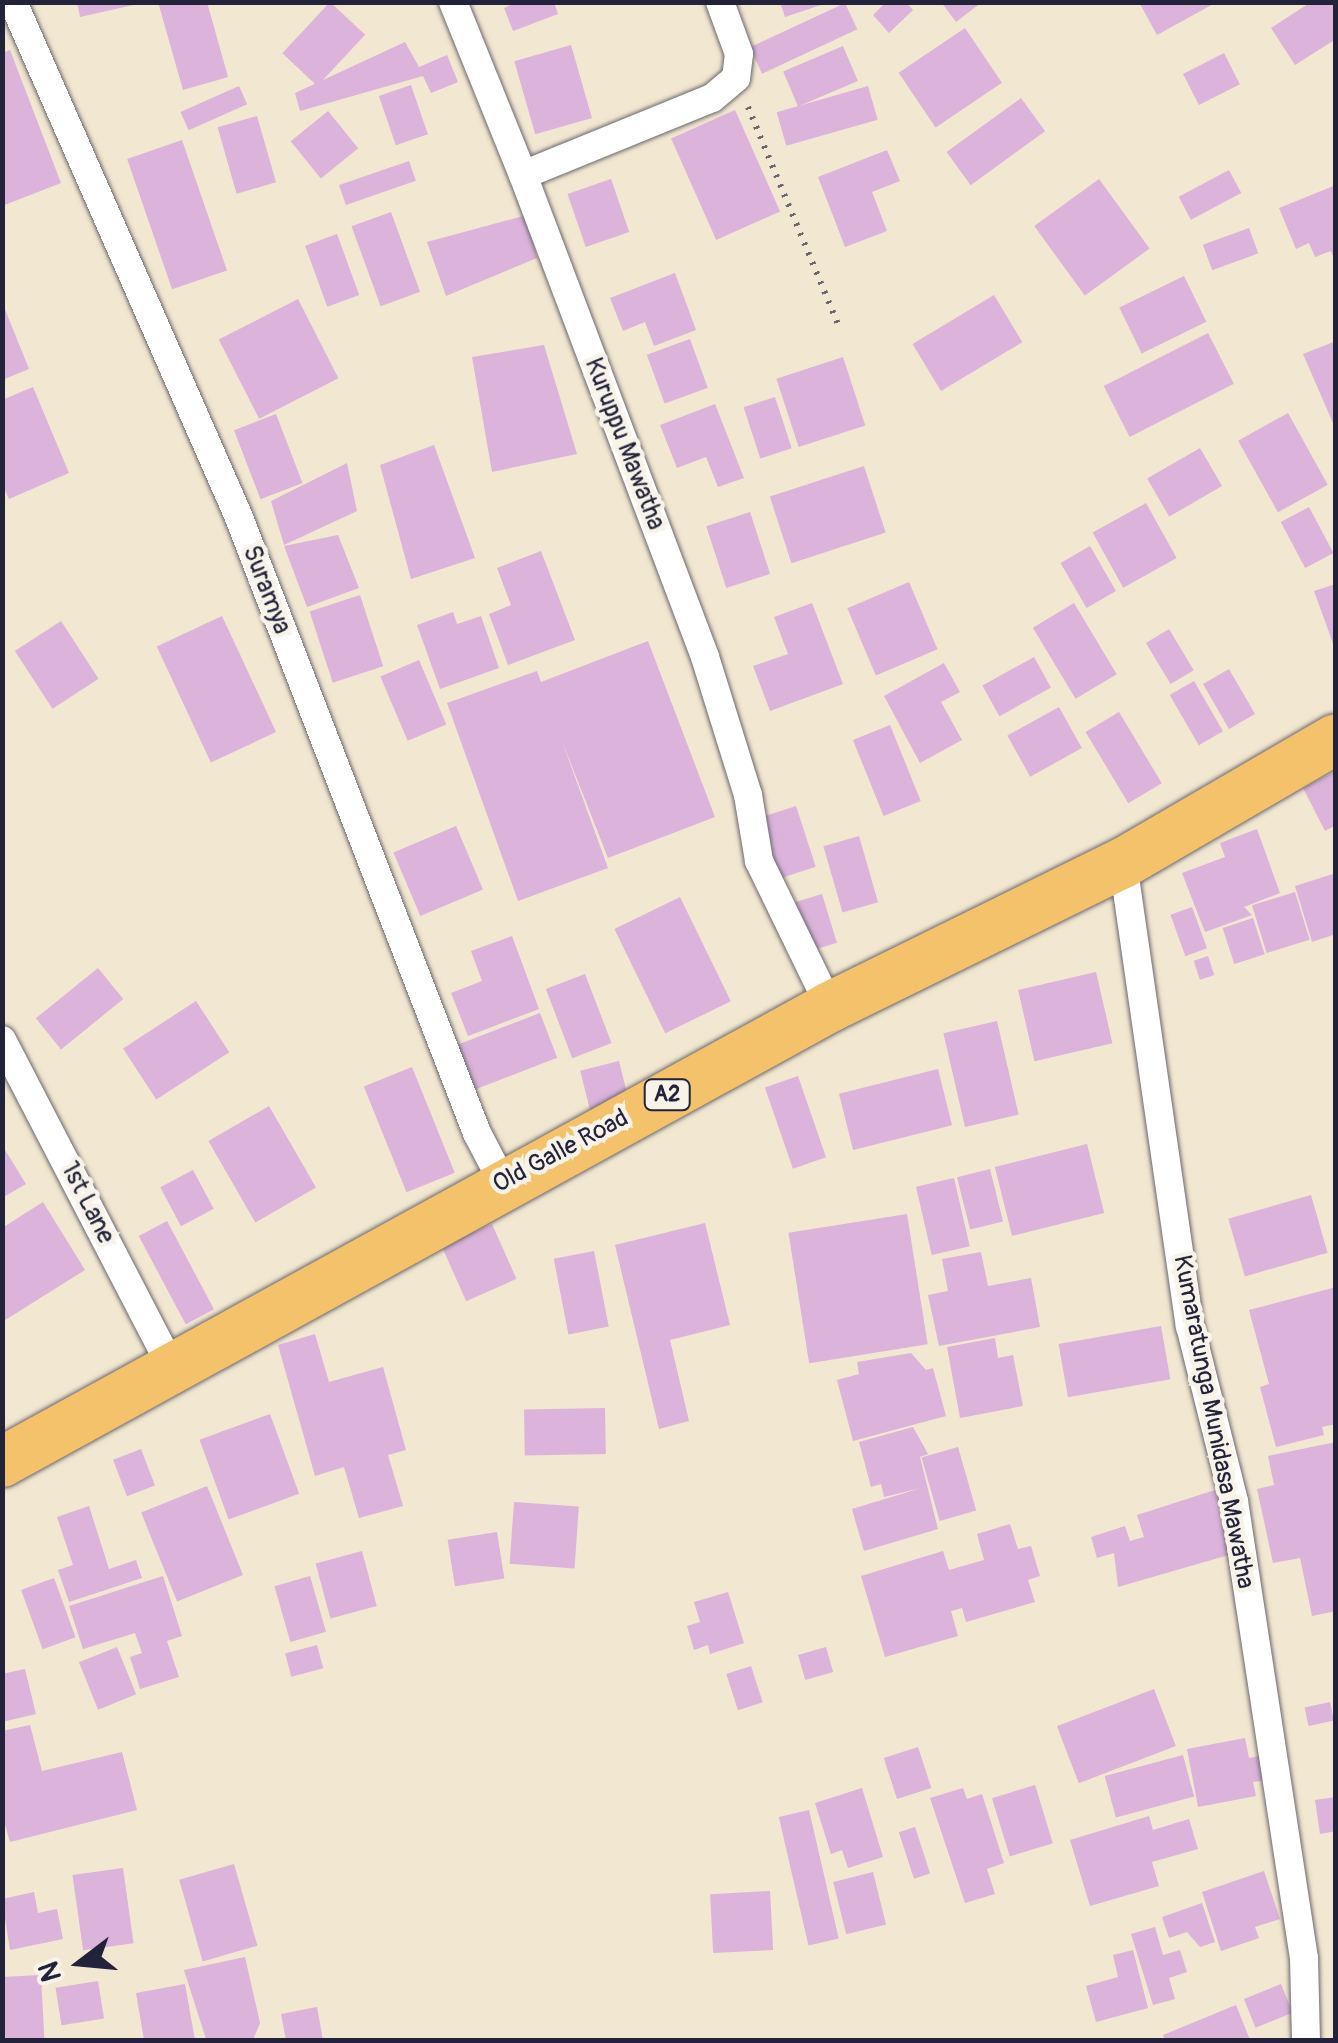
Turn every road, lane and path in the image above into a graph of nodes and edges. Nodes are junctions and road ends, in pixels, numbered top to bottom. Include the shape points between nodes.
1 (12, 2) edge
2 (452, 2) edge
3 (720, 2) edge
4 (736, 78) junction
5 (524, 174) junction
6 (840, 329) dead end
7 (1336, 739) edge
8 (1123, 863) junction
9 (830, 1007) junction
10 (2, 1040) edge
11 (503, 1184) junction
12 (171, 1366) junction
13 (2, 1462) edge
14 (1306, 2040) edge

1 - 11 street, Suramya via 238,515 476,1133
2 - 5 street, Kuruppu Mawatha
3 - 4 street via 739,54
4 - 5 street via 712,98
4 - 6 path
5 - 9 street, Kuruppu Mawatha via 705,657 748,795 759,861
7 - 8 highway, Old Galle Road / A2
8 - 9 highway, Old Galle Road / A2
8 - 14 street, Kumaratunga Munidasa Mawatha via 1190,1326 1237,1520 1304,1958
9 - 11 highway, Old Galle Road / A2
10 - 12 street, 1st Lane
11 - 12 highway, Old Galle Road / A2
12 - 13 highway, Old Galle Road / A2

